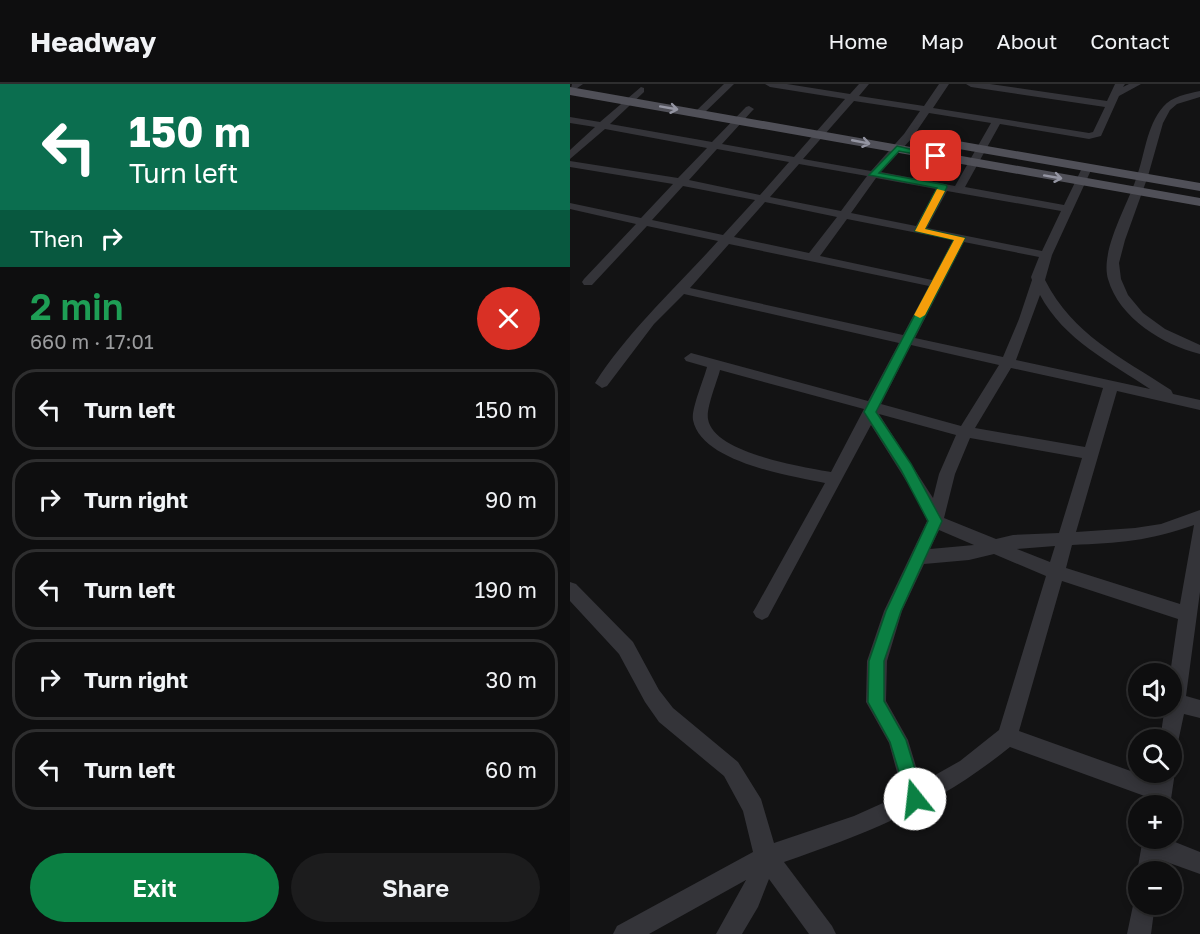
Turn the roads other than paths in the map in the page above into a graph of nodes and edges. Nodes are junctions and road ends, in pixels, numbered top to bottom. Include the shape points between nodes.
1 (578, 84) edge
2 (606, 84) edge
3 (729, 84) edge
4 (770, 84) edge
5 (864, 84) edge
6 (944, 84) edge
7 (971, 84) edge
8 (1050, 84) edge
9 (1136, 84) edge
10 (786, 85) edge
11 (1119, 89) edge
12 (642, 90) junction
13 (570, 91) edge
14 (1200, 94) edge
15 (1045, 95) junction
16 (854, 96) junction
17 (628, 101) junction
18 (710, 102) junction
19 (1112, 105) junction
20 (927, 109) junction
21 (755, 110) joint
22 (699, 113) junction
23 (570, 120) edge
24 (738, 120) junction
25 (997, 121) junction
26 (827, 125) junction
27 (603, 126) junction
28 (901, 140) junction
29 (715, 146) junction
30 (983, 149) junction
31 (570, 156) edge
32 (796, 160) junction
33 (975, 163) junction
34 (570, 164) edge
35 (873, 175) junction
36 (1084, 175) junction
37 (1143, 177) junction
38 (680, 182) junction
39 (943, 187) junction
40 (1200, 187) edge
41 (959, 189) junction
42 (1137, 191) junction
43 (761, 198) junction
44 (1200, 202) edge
45 (570, 206) edge
46 (1068, 209) junction
47 (843, 216) junction
48 (646, 222) junction
49 (920, 231) junction
50 (726, 238) junction
51 (960, 238) junction
52 (1046, 255) junction
53 (813, 257) junction
54 (1037, 277) junction
55 (588, 282) dead end
56 (935, 284) junction
57 (681, 290) junction
58 (908, 339) junction
59 (1200, 350) edge
60 (691, 358) dead end
61 (1008, 361) junction
62 (716, 364) junction
63 (602, 383) dead end
64 (1112, 384) junction
65 (1174, 399) junction
66 (1200, 405) edge
67 (872, 409) junction
68 (965, 432) junction
69 (1090, 454) junction
70 (835, 480) junction
71 (1200, 516) edge
72 (935, 521) junction
73 (1200, 529) edge
74 (1066, 538) junction
75 (992, 545) junction
76 (919, 557) junction
77 (1055, 572) junction
78 (570, 588) edge
79 (762, 612) dead end
80 (1188, 614) junction
81 (1181, 663) edge
82 (1182, 704) edge
83 (1200, 709) edge
84 (1007, 736) junction
85 (1162, 790) edge
86 (915, 799) junction
87 (1169, 849) edge
88 (766, 857) junction
89 (1200, 863) edge
90 (1141, 915) edge
91 (625, 934) edge
92 (728, 934) edge
93 (824, 934) edge
94 (1138, 934) edge

1 - 13 street
2 - 12 main road
3 - 18 street
4 - 10 street
5 - 16 street
6 - 20 street
7 - 15 street
8 - 15 street
9 - 11 street
10 - 16 street
11 - 19 street
12 - 17 street
12 - 18 main road
13 - 17 main road
14 - 37 street via 1176,101 1163,113
15 - 19 street
16 - 20 street
16 - 26 street
17 -> 22 main road
17 - 27 street
18 - 21 main road
18 - 22 street
19 - 25 street via 1094,136
20 - 25 street
20 - 28 street
21 - 24 street
22 - 24 main road
23 - 27 street
24 - 26 main road
24 - 29 street
25 - 30 street
26 -> 28 main road
26 - 32 street
27 - 29 street
27 - 31 street
28 - 30 main road
28 - 33 main road
28 - 35 street
29 - 32 street
29 - 38 street
30 - 33 street
30 - 36 main road
32 - 35 street
32 - 43 street
33 -> 36 main road
33 - 41 street
34 - 38 street
35 - 39 street
35 - 47 street
36 - 37 main road
36 - 42 main road
36 - 46 street
37 - 40 main road
37 - 42 street
38 - 43 street
38 - 48 street
39 - 41 street
39 - 49 street
41 - 46 street
42 - 44 main road
42 - 59 street via 1113,264 1114,278 1125,303 1139,318 1162,334
43 - 47 street
43 - 50 street
45 - 48 street
46 - 52 street
47 - 49 street
47 - 53 street
48 - 50 street
48 - 55 street
49 - 51 street
50 - 53 street
50 - 57 street
51 - 52 street
51 - 56 street
52 - 54 street
53 - 56 street
54 - 61 street via 1026,319
54 - 65 street via 1055,312 1076,333
56 - 58 street
57 - 58 street
57 - 63 street via 650,321
58 - 61 street
58 - 67 street
60 - 62 street
61 - 64 street
61 - 68 street
62 - 67 street
62 - 70 street via 700,418 700,425 714,440 758,461
64 - 65 street
64 - 69 street
65 - 66 street
67 - 68 street
67 - 70 street
67 - 72 street
68 - 69 street
68 - 72 street via 947,474
69 - 74 street
70 - 79 street
71 - 74 street via 1135,535
72 - 75 street
72 - 76 street
73 - 80 street
74 - 75 street
74 - 77 street
75 - 76 street via 969,553
75 - 77 street
76 - 86 street via 893,611 877,661 875,684 876,702 898,740
77 - 80 street
77 - 84 street
78 - 88 street via 626,648 666,715 731,769 753,807
80 - 81 street
82 - 83 street
84 - 85 street
84 - 86 street via 967,768
86 - 88 street via 857,826
87 - 89 street
88 - 91 street
88 - 92 street via 750,899
88 - 93 street
90 - 94 street

